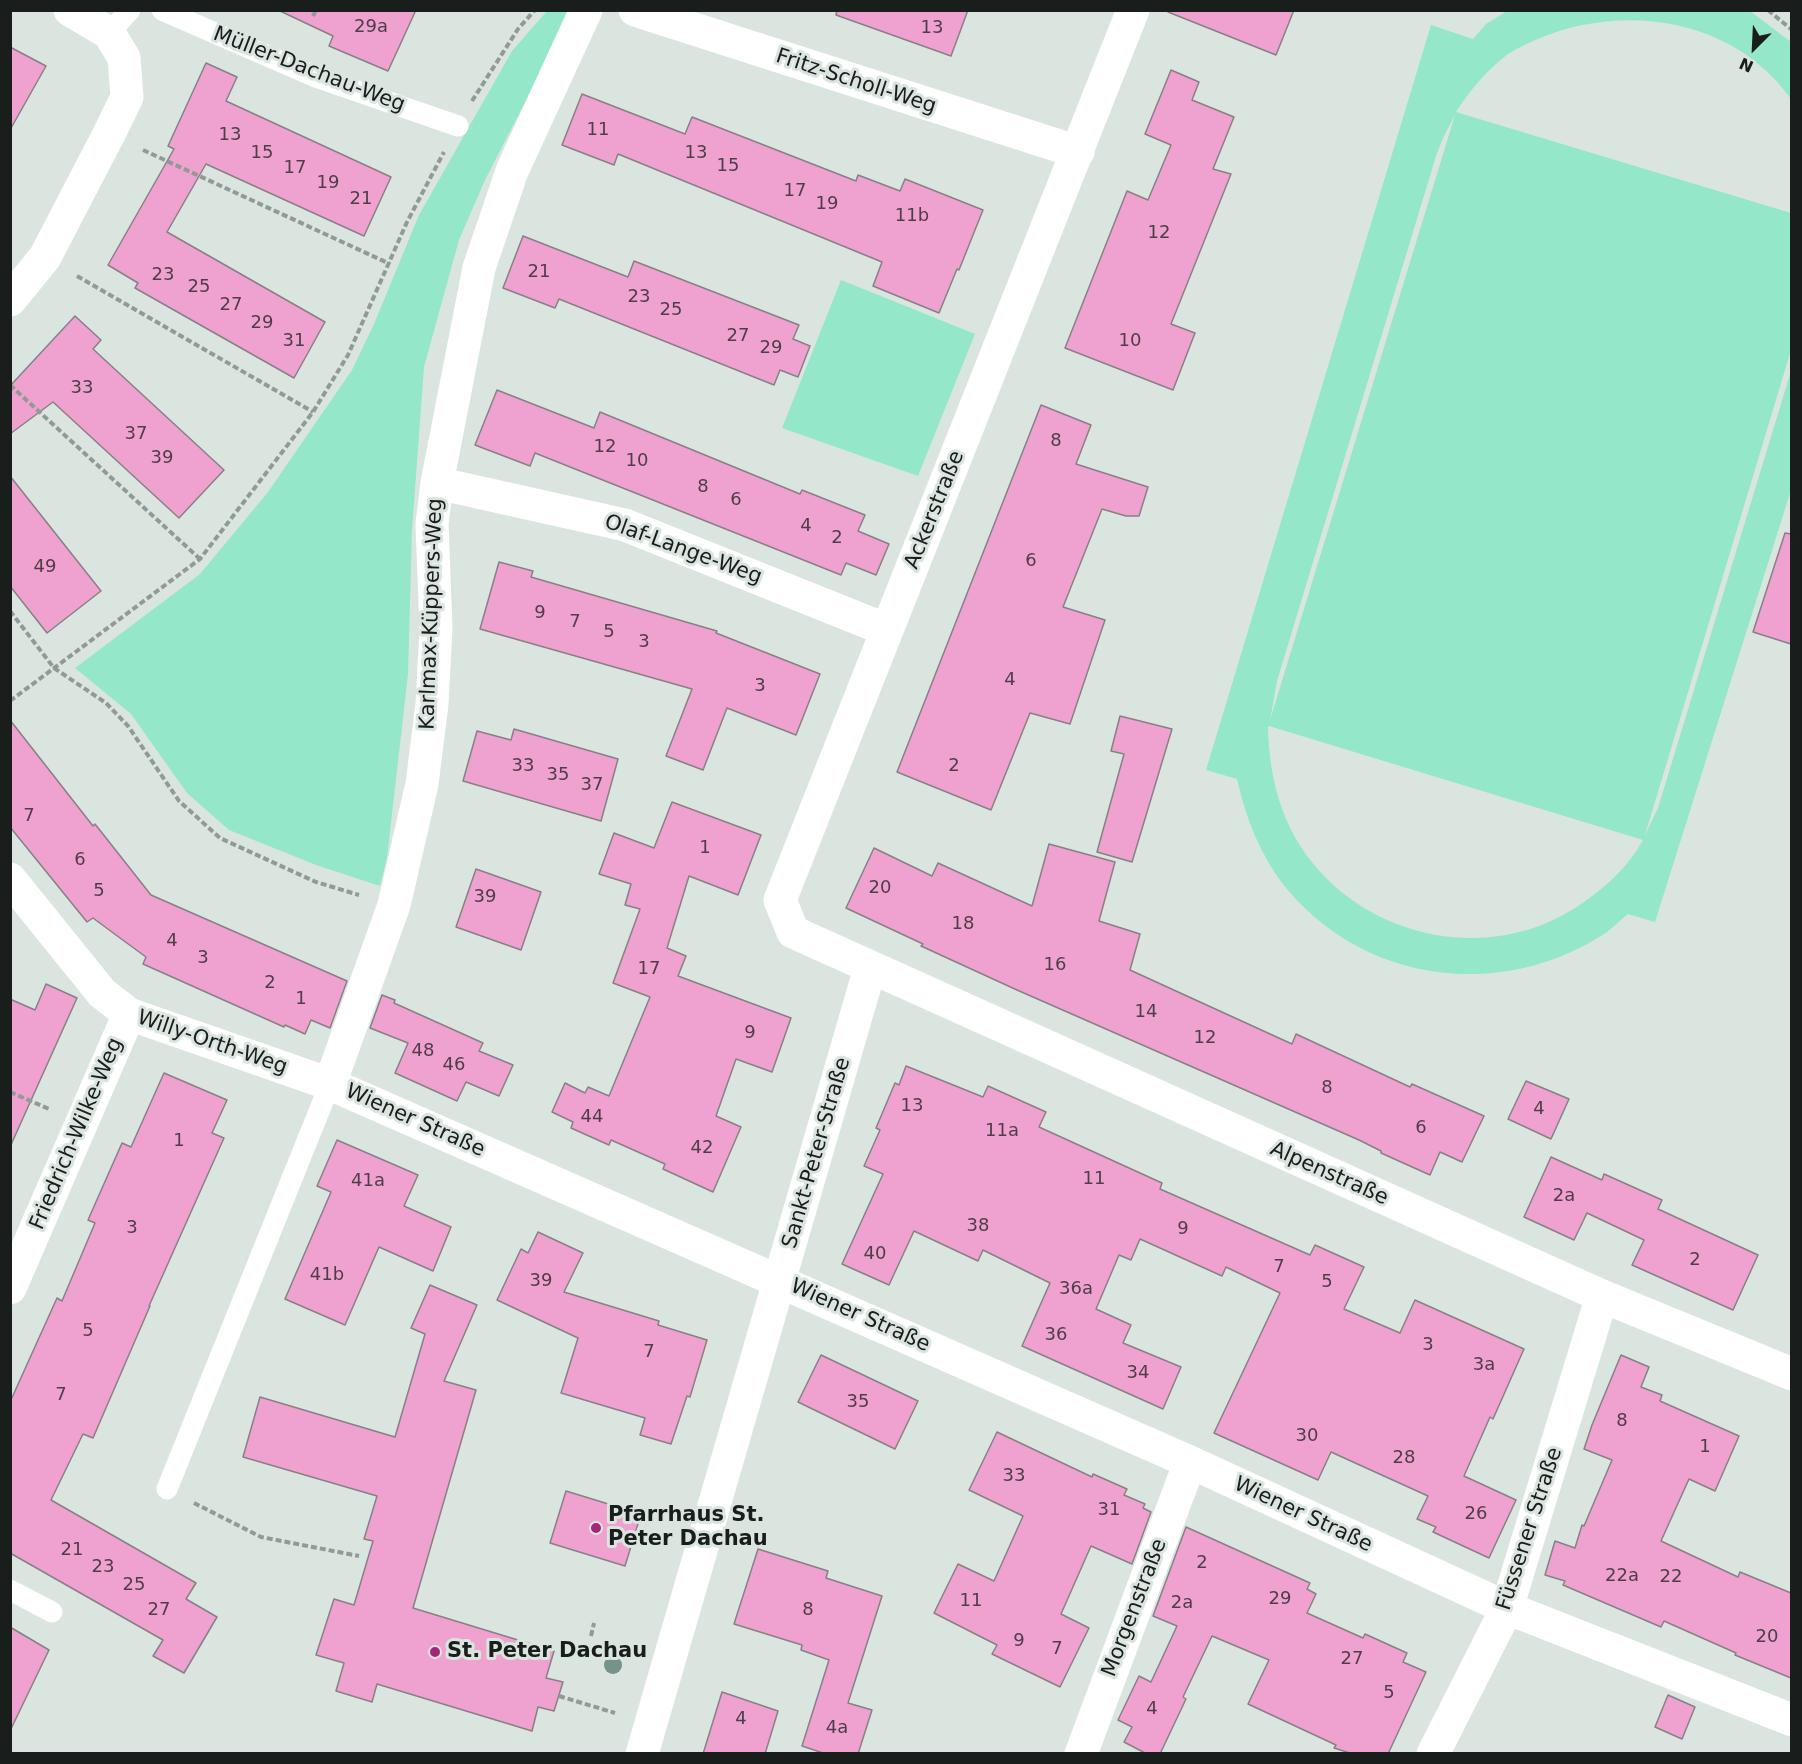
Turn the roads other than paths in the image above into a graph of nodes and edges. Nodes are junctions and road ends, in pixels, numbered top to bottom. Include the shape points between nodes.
1 (70, 10) edge
2 (162, 10) edge
3 (586, 10) edge
4 (634, 10) edge
5 (1133, 10) edge
6 (120, 22) edge
7 (458, 126) road end
8 (1078, 152) junction
9 (10, 300) edge
10 (437, 483) junction
11 (887, 630) junction
12 (10, 879) edge
13 (870, 968) junction
14 (129, 1014) junction
15 (330, 1084) junction
16 (780, 1281) junction
17 (10, 1288) edge
18 (1602, 1296) junction
19 (1791, 1374) edge
20 (1190, 1462) junction
21 (167, 1489) road end
22 (10, 1590) edge
23 (1507, 1608) junction
24 (52, 1612) dead end
25 (1791, 1720) edge
26 (647, 1739) edge
27 (1081, 1754) edge
28 (1433, 1754) edge

1 - 6 street
2 - 7 lane, Müller-Dachau-Weg via 316,77
3 - 10 street, Karlmax-Küppers-Weg via 512,171 478,268
4 - 8 street, Fritz-Scholl-Weg
5 - 8 street, Ackerstraße
6 - 9 street via 127,97 45,257
8 - 11 street, Ackerstraße
10 - 11 street, Olaf-Lange-Weg via 625,525
10 - 15 street, Karlmax-Küppers-Weg via 432,524 436,629 422,784 394,905
11 - 13 street, Ackerstraße via 780,900 793,932
12 - 14 street, Willy-Orth-Weg via 102,993
13 - 16 street, Sankt-Peter-Straße
13 - 18 street, Alpenstraße
14 - 15 street, Willy-Orth-Weg
14 - 17 street, Friedrich-Wilke-Weg
15 - 16 street, Wiener Straße
15 - 21 lane, Wiener Straße
16 - 20 street, Wiener Straße
16 - 26 street, Sankt-Peter-Straße
18 - 19 street, Alpenstraße
18 - 23 street, Füssener Straße
20 - 23 street, Wiener Straße
20 - 27 street, Morgenstraße
22 - 24 lane
23 - 25 street, Wiener Straße
23 - 28 street, Füssener Straße

